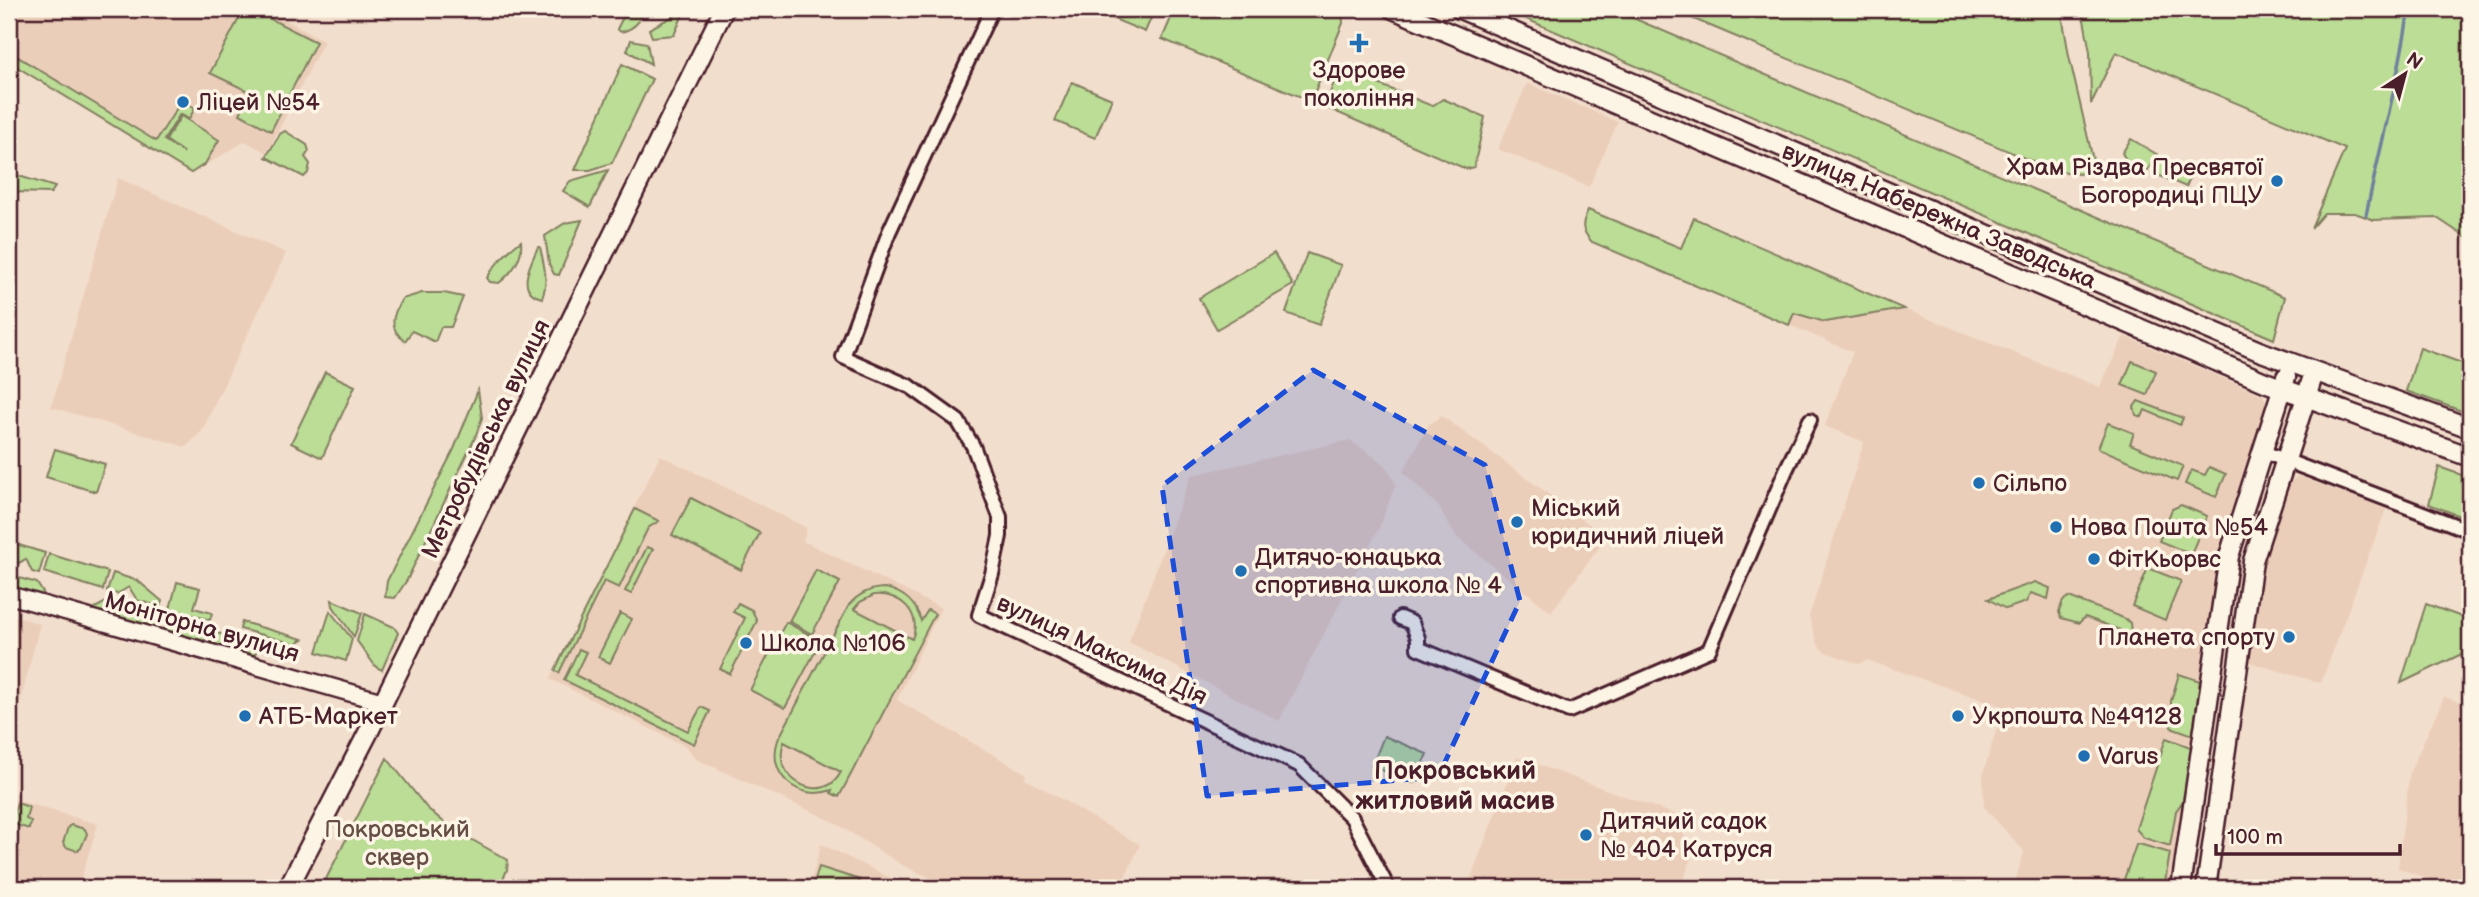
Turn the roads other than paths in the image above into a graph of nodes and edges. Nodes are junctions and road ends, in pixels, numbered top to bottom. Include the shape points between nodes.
1 (724, 9) edge
2 (992, 9) edge
3 (1392, 9) edge
4 (1460, 9) edge
5 (1671, 99) junction
6 (1660, 124) junction
7 (2290, 363) junction
8 (2314, 373) junction
9 (2282, 388) junction
10 (2306, 398) junction
11 (1810, 420) dead end
12 (2470, 428) edge
13 (2261, 451) junction
14 (2470, 457) edge
15 (2286, 461) junction
16 (2470, 531) edge
17 (9, 594) edge
18 (1399, 618) dead end
19 (383, 702) junction
20 (2200, 770) junction
21 (2223, 774) junction
22 (288, 888) edge
23 (1388, 888) edge
24 (2180, 888) edge
25 (2206, 888) edge

1 - 19 main road, Метробудівська вулиця
2 - 23 street, вулиця Максима Дія via 889,232 843,357 911,387 958,421 973,446 1000,517 992,574 979,615 1299,765 1352,818
3 - 6 main road, вулиця Набережна Заводська
4 - 5 main road, вулиця Набережна Заводська
5 - 6 main road
5 - 7 main road, вулиця Набережна Заводська
6 - 9 main road, вулиця Набережна Заводська
7 - 8 main road, вулиця Набережна Заводська
7 - 9 main road
8 - 10 main road
8 - 12 main road, вулиця Набережна Заводська
9 - 10 main road, вулиця Набережна Заводська
9 - 13 main road
10 - 14 main road, вулиця Набережна Заводська
10 - 15 main road
11 - 18 street via 1709,650 1569,711 1418,648 1412,623
13 - 15 street
13 - 20 main road via 2229,556
15 - 16 street
15 - 21 main road via 2253,561
17 - 19 street, Моніторна вулиця
19 - 22 main road, Метробудівська вулиця
20 - 21 main road
20 - 24 main road
21 - 25 main road

